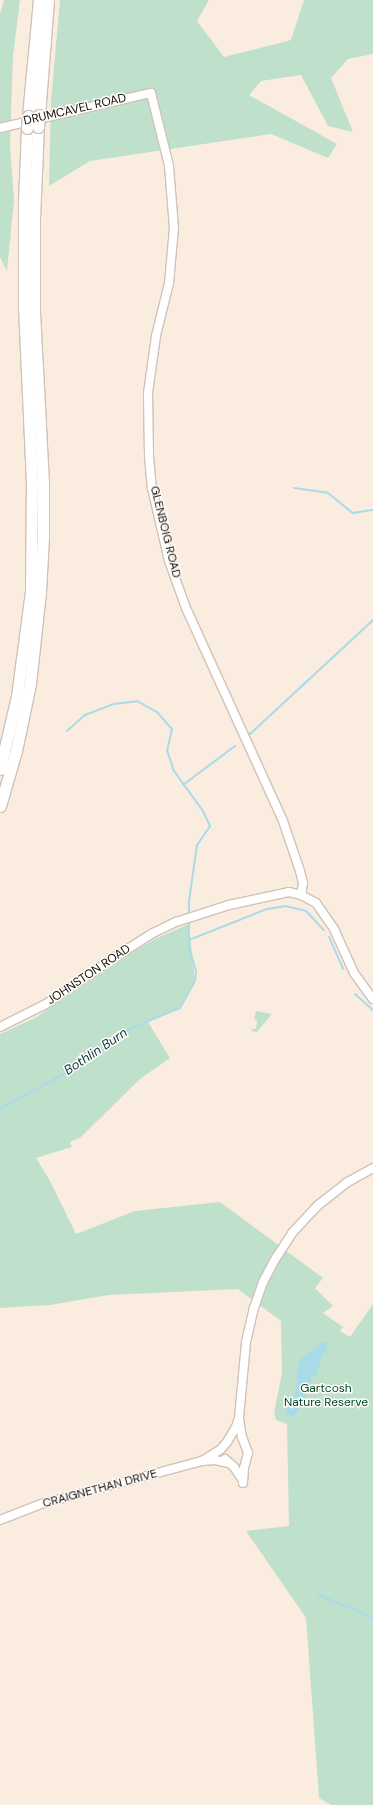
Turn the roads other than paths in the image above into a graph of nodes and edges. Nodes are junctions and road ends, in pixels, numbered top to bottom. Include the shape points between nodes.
1 (39, 0) edge
2 (48, 0) edge
3 (151, 92) joint
4 (33, 115) junction
5 (0, 128) edge
6 (32, 128) junction
7 (0, 769) edge
8 (0, 806) edge
9 (301, 894) junction
10 (373, 999) edge
11 (0, 1027) edge
12 (373, 1168) edge
13 (239, 1418) junction
14 (226, 1444) junction
15 (246, 1445) junction
16 (245, 1460) junction
17 (202, 1461) junction
18 (230, 1463) junction
19 (0, 1520) edge

1 - 4 highway
2 - 4 highway
3 - 5 street, DRUMCAVEL ROAD
3 - 9 street, GLENBOIG ROAD via 169,166 174,228 169,283 156,336 148,393 152,488 169,561 184,602 283,821 303,883
4 - 6 highway, bridge
6 - 7 highway via 24,203 24,308 32,483 31,591 17,696
6 - 8 highway via 34,301 43,483 41,584 30,684 16,751
9 - 10 street via 316,903 328,920 354,973
9 - 11 street, JOHNSTON ROAD via 289,892 260,898 176,922 115,956 46,1004
12 - 13 street via 346,1183 317,1206 292,1233 269,1270 254,1308 246,1342
13 - 14 street
13 - 15 street
14 - 15 street via 235,1439
14 - 17 street, CRAIGNETHAN DRIVE
14 - 18 street via 223,1457
15 - 16 street via 248,1453
16 - 18 street via 239,1464
16 - 18 street via 242,1481
17 - 18 street, CRAIGNETHAN DRIVE
17 - 19 street, CRAIGNETHAN DRIVE via 41,1504

